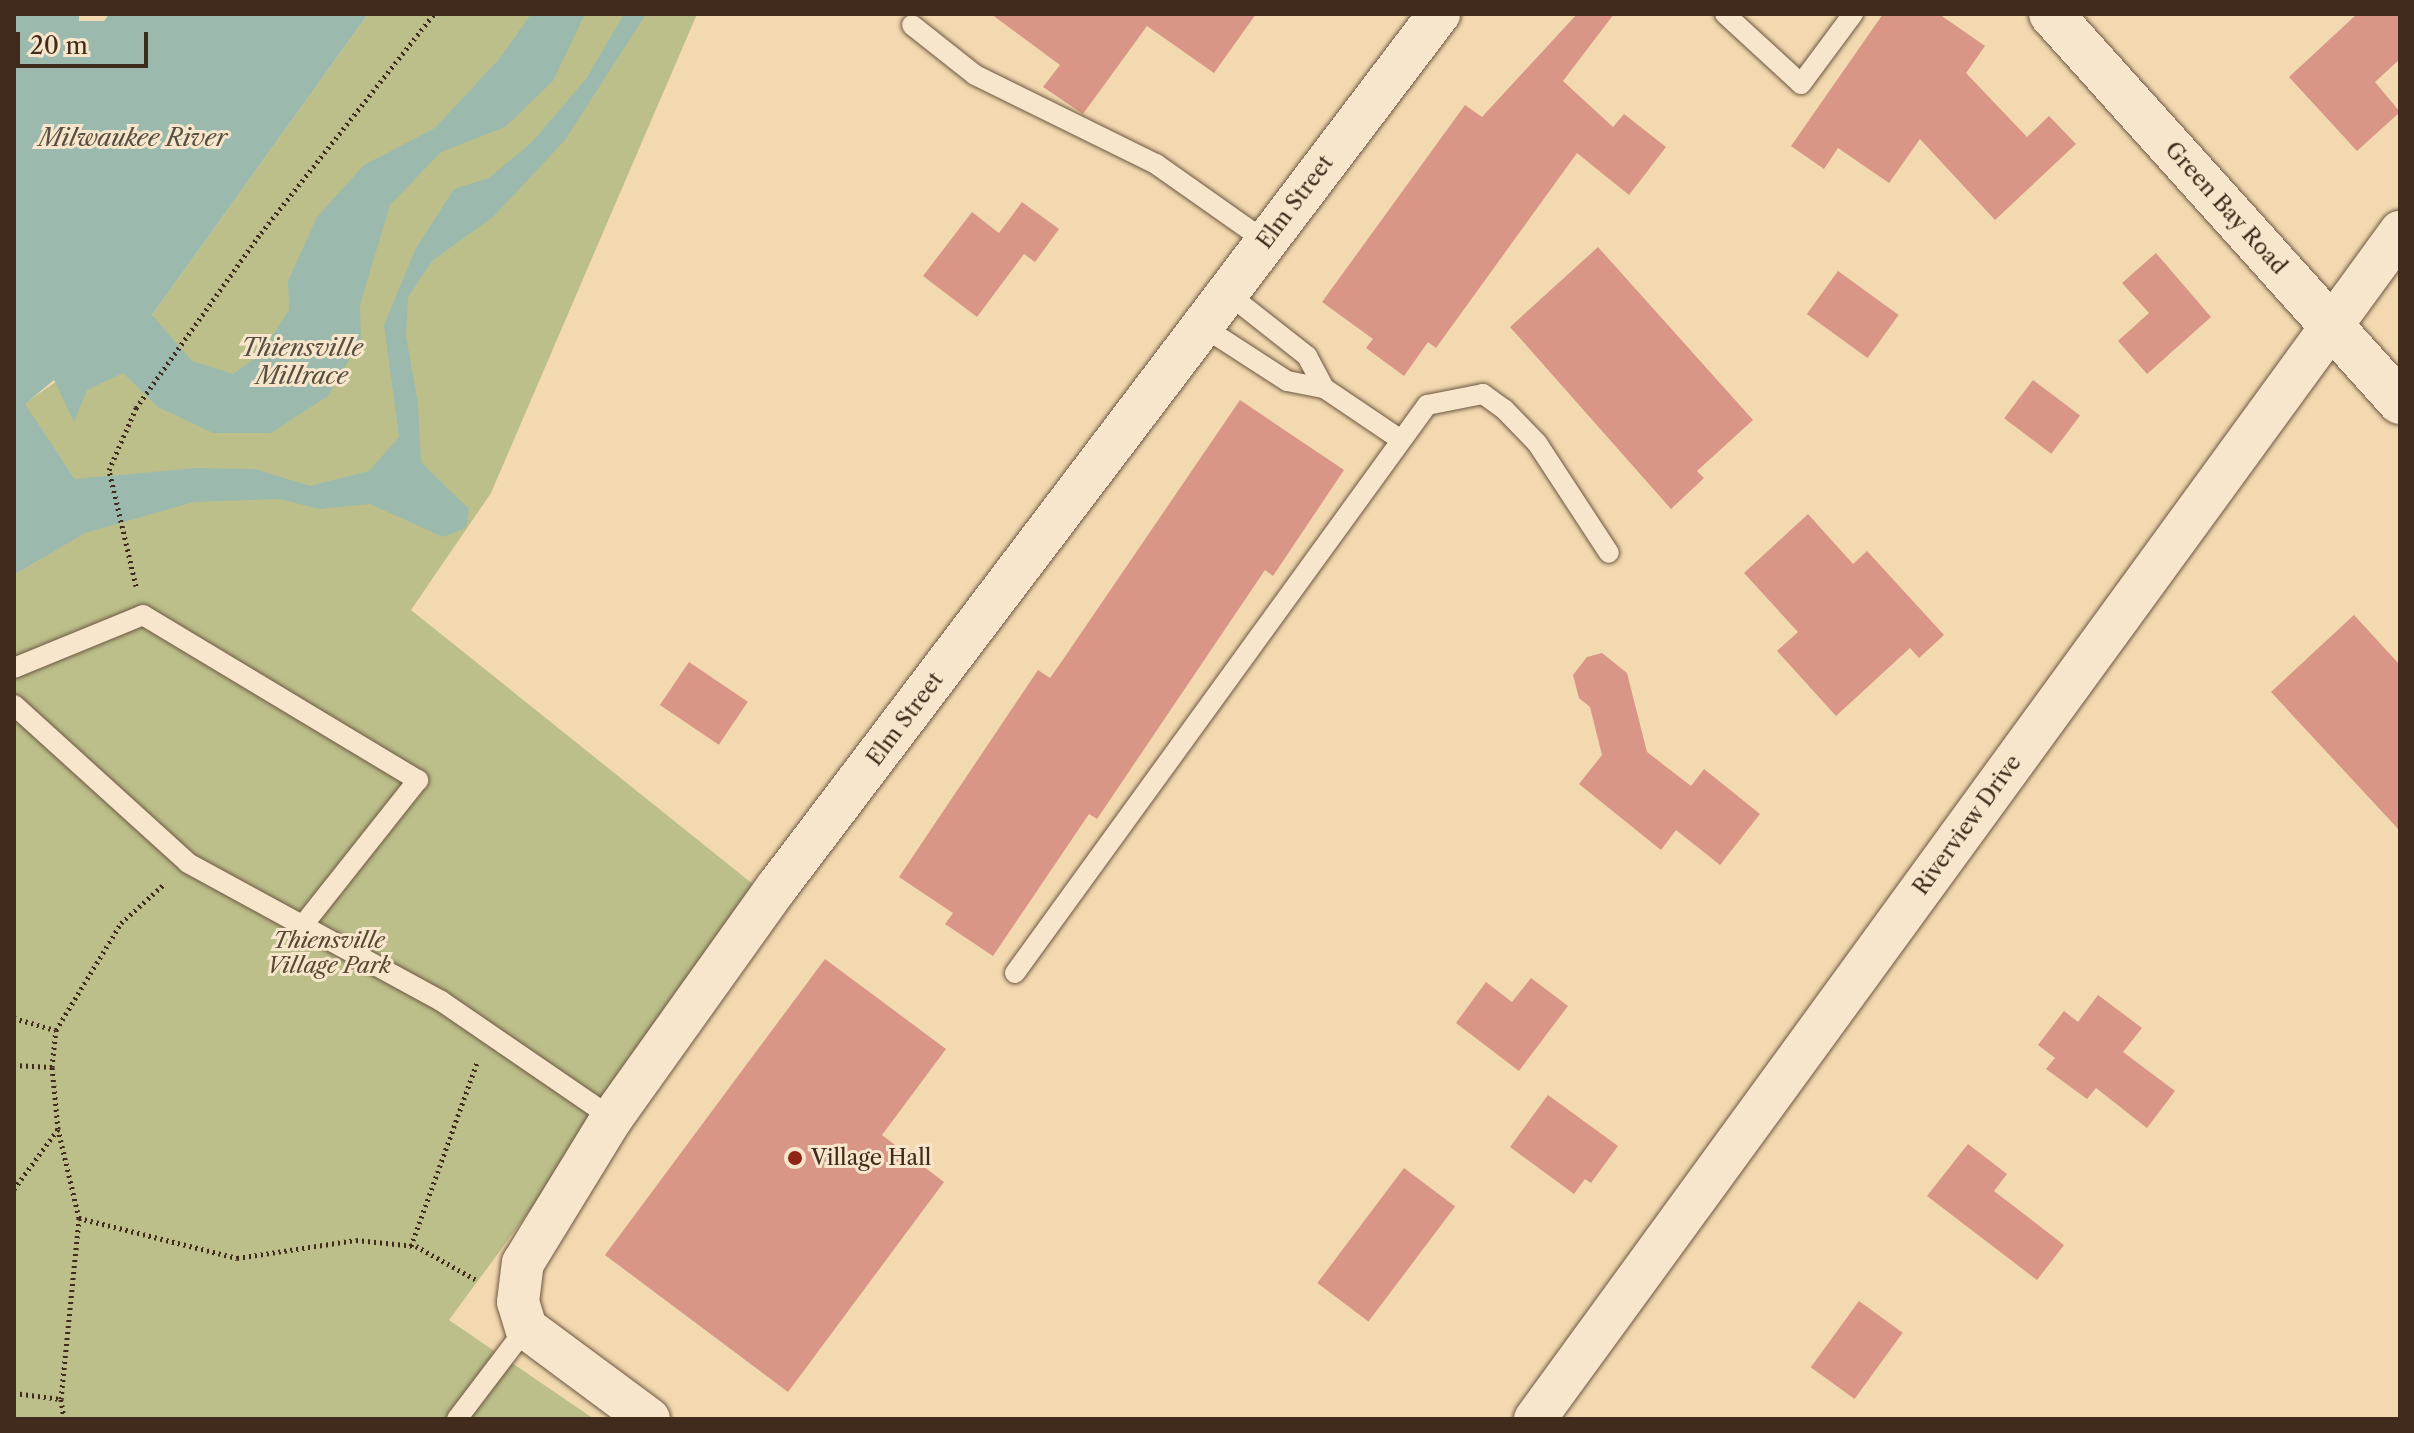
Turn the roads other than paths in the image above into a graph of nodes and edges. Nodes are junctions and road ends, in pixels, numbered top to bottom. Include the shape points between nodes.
1 (1439, 14) edge
2 (1725, 14) edge
3 (1853, 14) edge
4 (2051, 14) edge
5 (912, 25) dead end
6 (2400, 232) edge
7 (1265, 241) junction
8 (1227, 293) junction
9 (2330, 325) junction
10 (1202, 326) junction
11 (1324, 388) junction
12 (2400, 402) edge
13 (1401, 440) junction
14 (1609, 553) dead end
15 (14, 668) edge
16 (14, 705) edge
17 (304, 924) junction
18 (1015, 973) dead end
19 (612, 1118) junction
20 (522, 1315) junction
21 (632, 1414) edge
22 (457, 1419) edge
23 (1535, 1419) edge

1 - 7 street, Elm Street
2 - 3 lane via 1801,84
4 - 9 street, Green Bay Road
5 - 7 lane via 975,75 1156,164
6 - 9 street, Riverview Drive
7 - 8 street, Elm Street
8 - 10 street, Elm Street
8 - 11 lane via 1307,356
9 - 12 street, Green Bay Road
9 - 23 street, Riverview Drive
10 - 11 lane via 1287,381
10 - 19 street, Elm Street via 777,887
11 - 13 lane
13 - 14 lane via 1427,405 1483,394 1537,443
13 - 18 lane
15 - 17 lane via 143,615 418,780
16 - 17 lane via 188,863
17 - 19 lane via 488,1033
19 - 20 street, Elm Street via 523,1263
20 - 21 street
20 - 22 lane

